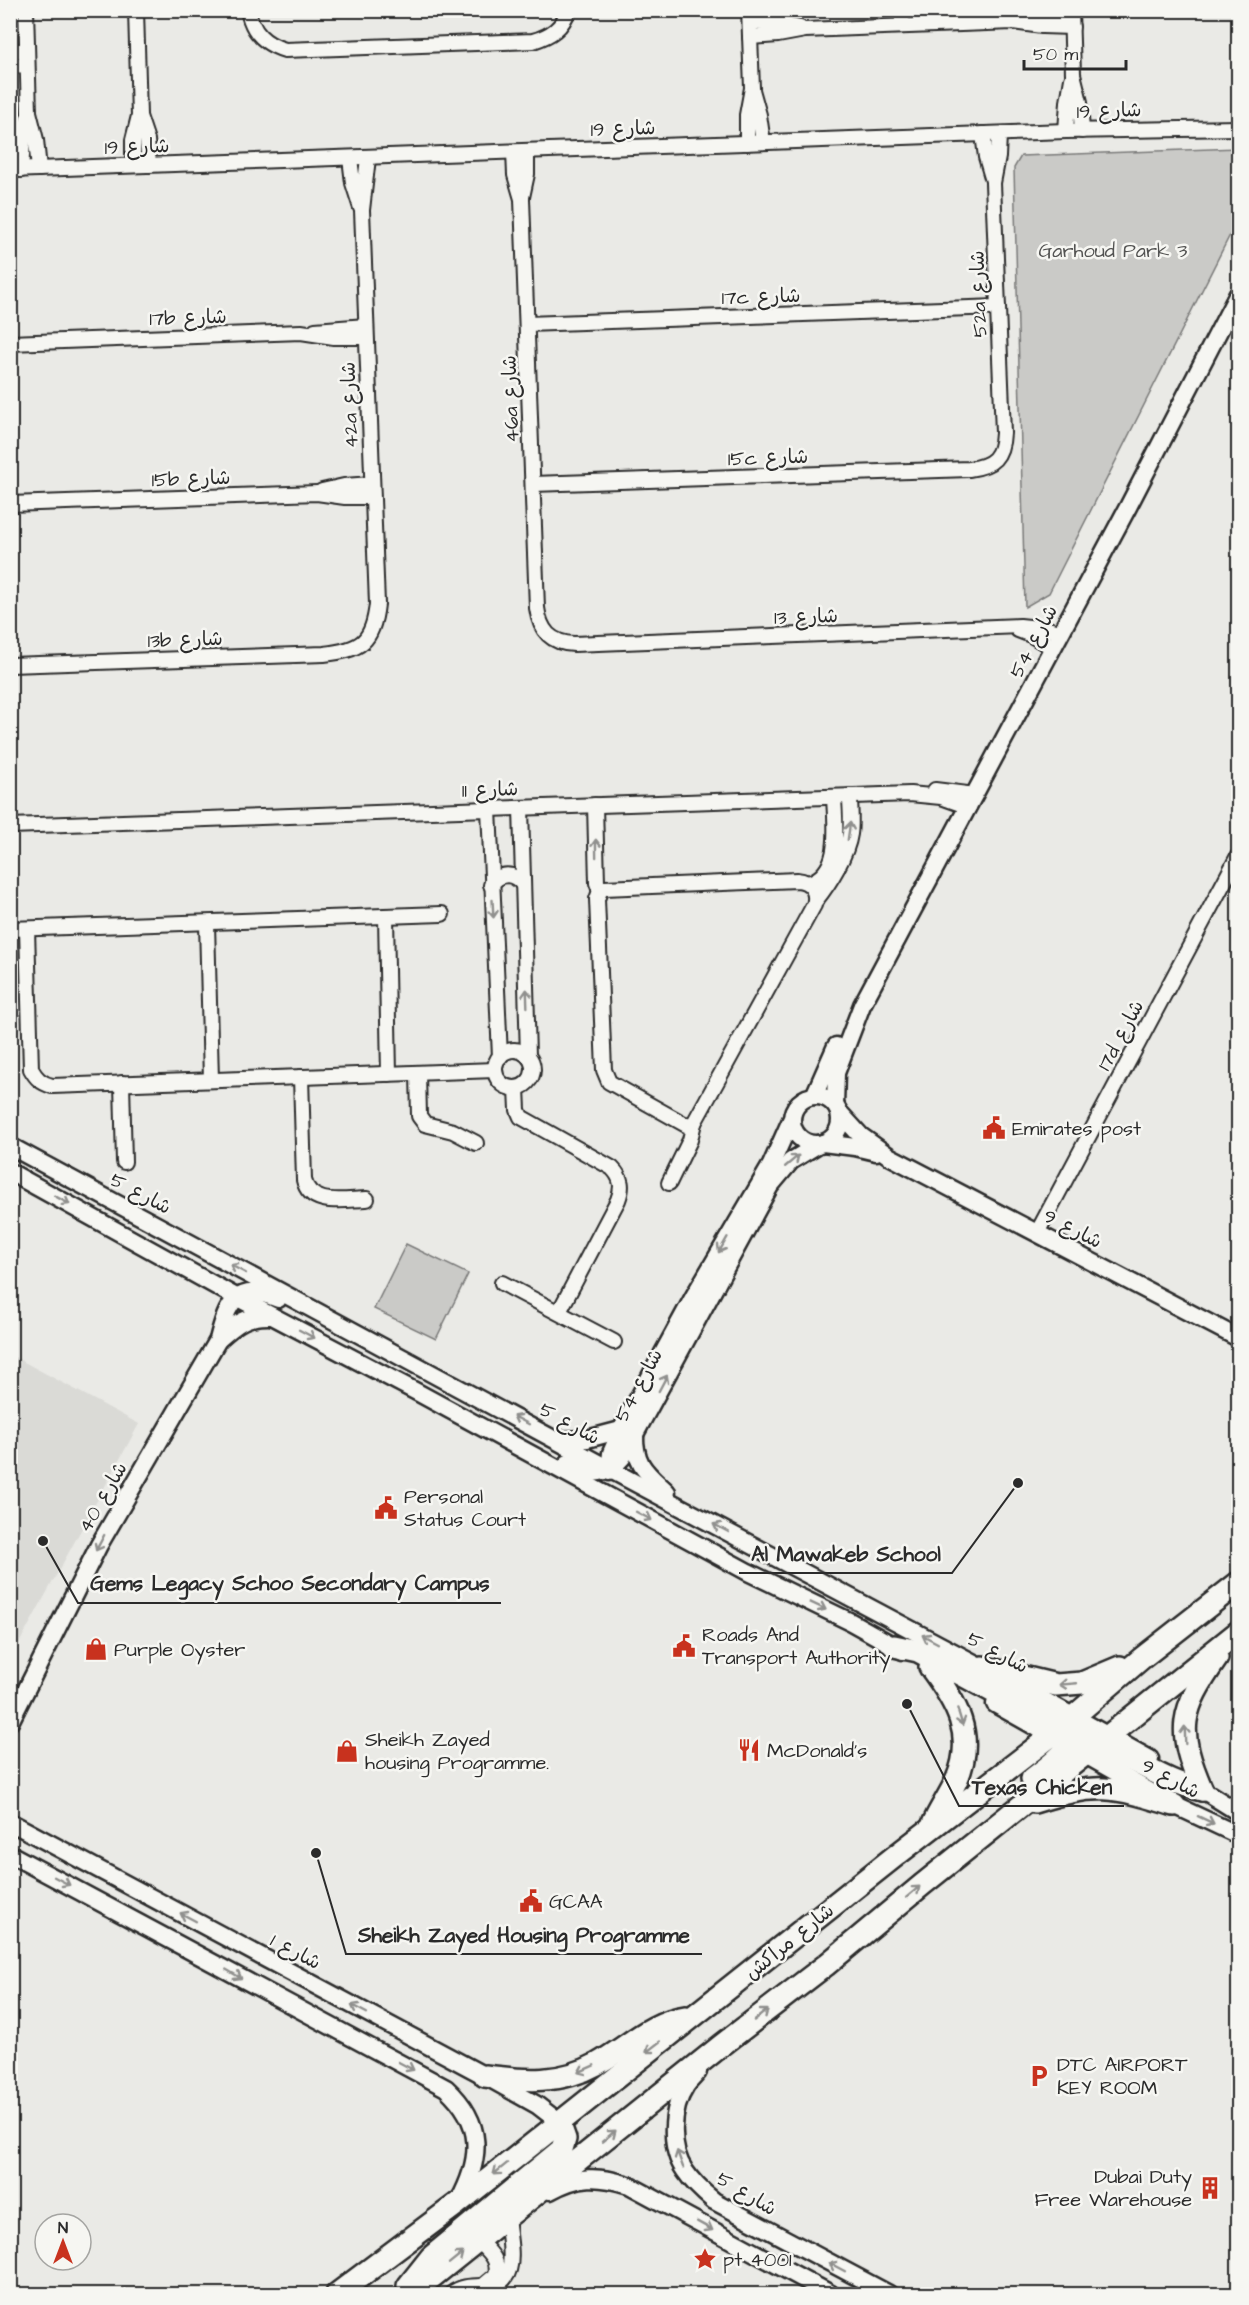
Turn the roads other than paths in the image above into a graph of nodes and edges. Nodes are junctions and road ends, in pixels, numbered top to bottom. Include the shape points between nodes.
1 (26, 10) edge
2 (136, 10) edge
3 (248, 10) edge
4 (568, 10) edge
5 (902, 10) edge
6 (919, 10) edge
7 (749, 16) edge
8 (1071, 17) edge
9 (920, 25) junction
10 (902, 26) junction
11 (805, 30) junction
12 (750, 37) junction
13 (10, 51) edge
14 (27, 51) junction
15 (27, 65) junction
16 (10, 66) edge
17 (1073, 74) junction
18 (752, 88) junction
19 (30, 112) junction
20 (139, 116) junction
21 (1238, 128) edge
22 (1066, 131) junction
23 (1082, 131) junction
24 (984, 134) junction
25 (999, 134) junction
26 (763, 142) junction
27 (747, 143) junction
28 (520, 152) junction
29 (350, 158) junction
30 (368, 158) junction
31 (133, 165) junction
32 (149, 165) junction
33 (39, 169) junction
34 (16, 170) edge
35 (993, 183) junction
36 (362, 210) junction
37 (1239, 294) edge
38 (998, 306) junction
39 (1233, 320) edge
40 (526, 324) junction
41 (366, 332) junction
42 (10, 343) edge
43 (999, 454) joint
44 (533, 484) junction
45 (372, 491) junction
46 (10, 504) edge
47 (553, 639) joint
48 (1057, 641) junction
49 (360, 646) joint
50 (10, 665) edge
51 (834, 796) junction
52 (850, 796) junction
53 (972, 801) junction
54 (595, 805) junction
55 (521, 808) junction
56 (489, 809) junction
57 (10, 826) edge
58 (1239, 856) edge
59 (808, 883) junction
60 (491, 885) junction
61 (523, 885) junction
62 (600, 891) junction
63 (816, 900) junction
64 (442, 914) dead end
65 (386, 916) junction
66 (207, 923) junction
67 (10, 929) edge
68 (27, 929) junction
69 (862, 1005) junction
70 (528, 1056) junction
71 (498, 1064) junction
72 (418, 1072) junction
73 (389, 1074) junction
74 (301, 1077) junction
75 (211, 1080) junction
76 (122, 1083) junction
77 (516, 1088) junction
78 (814, 1096) junction
79 (837, 1109) junction
80 (791, 1120) junction
81 (693, 1123) junction
82 (476, 1143) dead end
83 (821, 1144) junction
84 (10, 1146) edge
85 (889, 1156) junction
86 (124, 1162) dead end
87 (10, 1172) edge
88 (669, 1183) dead end
89 (367, 1199) dead end
90 (1037, 1233) junction
91 (502, 1283) dead end
92 (236, 1297) junction
93 (559, 1312) junction
94 (273, 1316) junction
95 (1239, 1338) edge
96 (218, 1340) junction
97 (614, 1342) dead end
98 (406, 1359) junction
99 (416, 1391) junction
100 (628, 1432) junction
101 (558, 1440) junction
102 (609, 1469) junction
103 (614, 1500) junction
104 (676, 1504) junction
105 (1239, 1583) edge
106 (1218, 1599) junction
107 (1234, 1636) edge
108 (894, 1646) junction
109 (1143, 1658) junction
110 (930, 1667) junction
111 (982, 1667) junction
112 (10, 1722) edge
113 (1079, 1736) junction
114 (1202, 1790) junction
115 (1174, 1805) junction
116 (1020, 1807) junction
117 (1239, 1812) edge
118 (10, 1822) edge
119 (931, 1831) junction
120 (1239, 1835) edge
121 (963, 1852) junction
122 (10, 1854) edge
123 (693, 2016) junction
124 (722, 2045) junction
125 (485, 2076) junction
126 (559, 2122) junction
127 (457, 2204) junction
128 (513, 2213) junction
129 (478, 2240) junction
130 (482, 2286) junction
131 (337, 2295) edge
132 (403, 2295) edge
133 (411, 2295) edge
134 (451, 2295) edge
135 (831, 2295) edge
136 (889, 2295) edge

1 - 14 street
2 - 20 street
3 - 4 street via 262,39 285,50 298,50 533,41 553,33
5 - 10 street
6 - 9 street
7 - 11 street
7 - 12 street
8 - 9 street via 1042,26 1013,22
8 - 17 street
9 - 10 street
10 - 11 street
11 - 12 street
12 - 18 street
13 - 14 street
14 - 15 street
15 - 16 street
15 - 19 street
17 - 22 street
17 - 23 street
18 - 26 street
18 - 27 street
19 - 33 street
19 - 34 street
20 - 31 street via 133,140
20 - 32 street via 147,140
21 - 23 street, شارع 19
22 - 23 street, شارع 19
22 - 25 street, شارع 19
24 - 25 street, شارع 19
24 - 26 street, شارع 19
24 - 35 street
25 - 35 street, 52a شارع
26 - 27 street, شارع 19
27 - 28 street, شارع 19
28 - 30 street, شارع 19
28 - 40 street, 46a شارع via 515,175 522,200
29 - 30 street, شارع 19
29 - 32 street, شارع 19
29 - 36 street
30 - 36 street, 42a شارع
31 - 32 street, شارع 19
31 - 33 street, شارع 19
33 - 34 street, شارع 19
35 - 38 street, 52a شارع
36 - 41 street, 42a شارع
37 - 39 street, شارع 54
38 - 40 street, 17c شارع
38 - 43 street, 52a شارع via 1003,433
39 - 48 street, شارع 54
40 - 44 street, 46a شارع
41 - 42 street, 17b شارع via 333,327 301,332
41 - 45 street, 42a شارع
43 - 44 street, 15c شارع via 981,468 969,469
44 - 47 street, 46a شارع via 538,620
45 - 46 street, 15b شارع via 344,486 317,493
45 - 49 street, 42a شارع via 376,604 371,632
47 - 48 street, شارع 13 via 574,644 1034,626
48 - 53 street, شارع 54
49 - 50 street, 13b شارع via 324,654
51 - 52 street, شارع 11
51 - 54 street, شارع 11
51 - 59 street via 836,839 829,865 823,875
52 - 53 street, شارع 11 via 936,790
63 -> 52 street via 849,838
53 - 69 street, شارع 54
54 - 55 street, شارع 11
62 -> 54 street
55 - 56 street, شارع 11
55 - 61 street
56 - 57 street, شارع 11
56 - 60 street
58 - 90 street, 17d شارع
59 - 62 street via 797,880
59 - 63 street
60 - 61 street via 499,877 510,875
60 -> 71 street
70 -> 61 street
62 - 81 street via 597,899 604,1074 613,1084 672,1118 686,1125
63 - 81 street
64 - 65 street
65 - 66 street
65 - 73 street
66 - 68 street
66 - 75 street
67 - 68 street
68 - 76 street via 31,1069 43,1083 52,1086
69 - 78 street, شارع 54 via 848,1023
69 - 79 street, شارع 54 via 836,1073
70 - 71 street via 511,1051
70 - 77 street via 533,1073 527,1083
71 - 72 street
71 - 77 street via 500,1081
72 - 73 street
72 - 82 street via 421,1120
73 - 74 street
74 - 75 street
74 - 89 street via 304,1180 308,1191 324,1200
75 - 76 street
76 - 86 street
77 - 93 street via 521,1117 612,1168 622,1183 618,1200
78 - 79 street via 825,1098
78 - 80 street via 795,1107
79 - 83 street via 840,1120 835,1134
79 - 85 street, شارع 9 via 861,1136
80 - 83 street via 804,1141
80 -> 100 street, شارع 54 via 771,1165 694,1296
81 - 88 street via 690,1140
83 - 85 street, شارع 9
100 -> 83 street, شارع 54 via 770,1186 791,1161
98 -> 84 street, شارع 5
85 - 90 street, شارع 9
87 -> 92 street
90 - 95 street, شارع 9
91 - 93 street
92 - 94 street
92 - 96 street, شارع 40 via 224,1316
92 - 98 street via 262,1293 276,1298 380,1354
93 - 97 street
94 - 96 street via 239,1321
94 -> 99 street
96 -> 112 street, شارع 40 via 99,1545
101 -> 98 street, شارع 5
99 - 102 street via 451,1404 585,1472
99 - 103 street
100 - 101 street
100 - 102 street, شارع 54 via 611,1453
100 - 104 street via 644,1471
101 - 102 street, شارع 5
102 - 103 street
102 - 104 street, شارع 5
103 -> 108 street
111 -> 104 street, شارع 5
105 - 106 main road, شارع مراكش
106 - 109 main road, شارع مراكش
106 - 113 main road via 1194,1634 1094,1716
107 - 113 main road, شارع مراكش
114 -> 107 main road via 1185,1742 1187,1709 1193,1693
108 - 110 street
108 - 113 main road via 918,1651
109 -> 111 main road via 1070,1685 1044,1683
109 - 113 main road, شارع مراكش
110 - 113 street
110 -> 119 main road via 955,1704 964,1739 957,1780
111 - 113 street, شارع 5
113 - 114 main road via 1177,1784
113 - 115 street, شارع 9
113 - 116 main road, شارع مراكش
113 - 119 main road, شارع مراكش
113 - 121 main road via 1053,1763 984,1818
114 - 117 street, شارع 9
115 - 116 main road via 1129,1791 1094,1787
115 -> 120 street, شارع 9
116 - 121 main road, شارع مراكش
125 -> 118 street, شارع 1
119 - 123 main road, شارع مراكش
124 -> 121 main road, شارع مراكش
122 -> 127 street via 446,2088 467,2113 476,2147 474,2167
123 -> 125 main road via 658,2024 599,2063 565,2077 532,2081
123 -> 126 main road, شارع مراكش
128 -> 124 main road, شارع مراكش
136 -> 124 street, شارع 5 via 714,2201 684,2169 676,2149 677,2106 686,2086
125 - 126 street, شارع 1
126 -> 127 main road, شارع مراكش
126 - 132 main road via 565,2139 562,2149 431,2257
127 - 131 main road, شارع مراكش
128 - 129 main road, شارع مراكش
128 - 130 street via 509,2272 495,2286
128 -> 135 street via 568,2181 614,2180
129 - 130 street via 497,2265 493,2280
133 -> 129 main road, شارع مراكش
130 - 134 street via 464,2287

